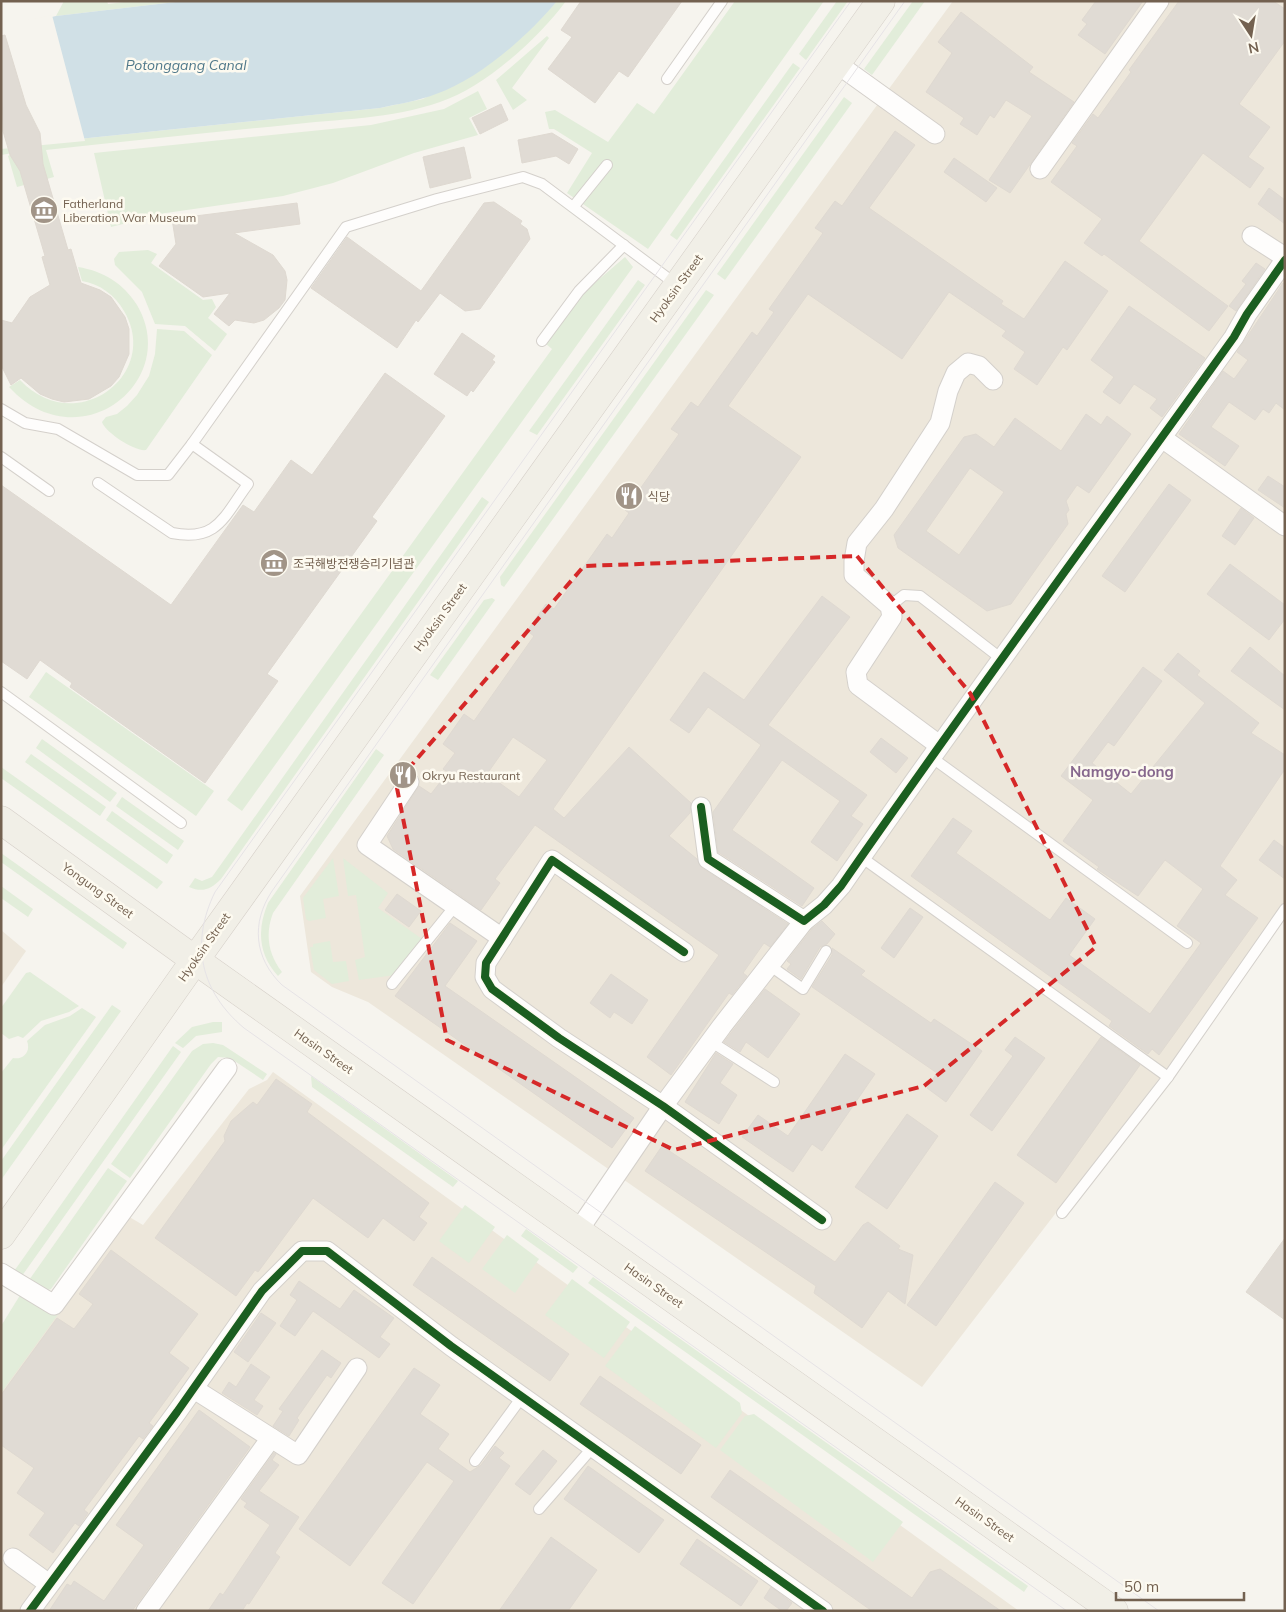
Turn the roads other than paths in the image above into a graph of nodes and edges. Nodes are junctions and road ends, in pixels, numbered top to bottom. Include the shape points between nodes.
1 (722, 1) edge
2 (881, 1) edge
3 (1159, 1) edge
4 (836, 63) junction
5 (667, 79) dead end
6 (935, 134) dead end
7 (607, 165) dead end
8 (1040, 169) dead end
9 (574, 206) junction
10 (1252, 236) dead end
11 (624, 245) junction
12 (1285, 259) edge
13 (678, 285) junction
14 (542, 341) dead end
15 (993, 380) dead end
16 (1, 409) edge
17 (1162, 438) junction
18 (192, 444) junction
19 (1, 457) edge
20 (98, 483) dead end
21 (49, 491) dead end
22 (1285, 526) edge
23 (890, 606) junction
24 (1003, 660) junction
25 (1, 692) edge
26 (935, 751) junction
27 (408, 782) dead end
28 (701, 807) dead end
29 (1, 820) edge
30 (181, 823) dead end
31 (861, 857) junction
32 (455, 906) junction
33 (1285, 909) edge
34 (804, 921) junction
35 (502, 938) junction
36 (1187, 943) dead end
37 (684, 952) dead end
38 (826, 952) dead end
39 (194, 960) junction
40 (769, 966) junction
41 (392, 984) dead end
42 (710, 1041) junction
43 (227, 1068) dead end
44 (1168, 1077) junction
45 (774, 1082) dead end
46 (663, 1106) junction
47 (1062, 1213) dead end
48 (822, 1220) dead end
49 (578, 1231) junction
50 (1, 1235) edge
51 (1, 1273) edge
52 (357, 1368) dead end
53 (194, 1389) junction
54 (522, 1397) junction
55 (271, 1438) junction
56 (593, 1447) junction
57 (475, 1461) dead end
58 (539, 1509) dead end
59 (13, 1558) dead end
60 (49, 1584) junction
61 (30, 1611) edge
62 (146, 1611) edge
63 (823, 1611) edge
64 (1114, 1611) edge

1 - 5 lane
2 - 4 main road, Hyoksin Street
3 - 8 street
4 - 6 street
4 - 13 main road, Hyoksin Street
7 - 9 lane
9 - 11 lane
9 - 18 lane via 542,184 523,177 346,227
10 - 12 street
11 - 13 lane
11 - 14 lane via 579,291
12 - 17 street
13 - 39 main road, Hyoksin Street
15 - 23 street via 979,366 968,364 956,373 940,423 884,509 857,543 854,575
16 - 18 lane via 25,423 58,429 138,475 168,475
17 - 22 street
17 - 24 street
18 - 20 lane via 248,484 215,528 205,534 186,536 172,533
19 - 21 lane
23 - 24 lane via 904,595 920,596
23 - 26 street via 892,617 856,672 858,685
24 - 26 street
25 - 30 lane
26 - 31 street
26 - 36 lane
27 - 32 street via 367,845
28 - 34 street via 708,859
29 - 39 main road, Yongung Street
31 - 34 street via 842,886
31 - 44 lane
32 - 35 street
32 - 41 lane
33 - 44 lane
34 - 40 street
35 - 37 street via 552,860
35 - 46 street via 486,963 485,977 492,989 559,1038
38 - 40 lane via 803,989
39 - 49 main road, Hasin Street
39 - 50 main road, Hyoksin Street
40 - 42 street
42 - 45 lane
42 - 46 street
43 - 51 street via 54,1305
44 - 47 lane
46 - 48 street
46 - 49 street
49 - 64 main road, Hasin Street
52 - 55 street via 298,1455
53 - 54 street via 262,1291 302,1251 327,1251
53 - 55 street
53 - 60 street
54 - 56 street
54 - 57 lane
55 - 62 street
56 - 58 lane
56 - 63 street
59 - 60 street
60 - 61 street

